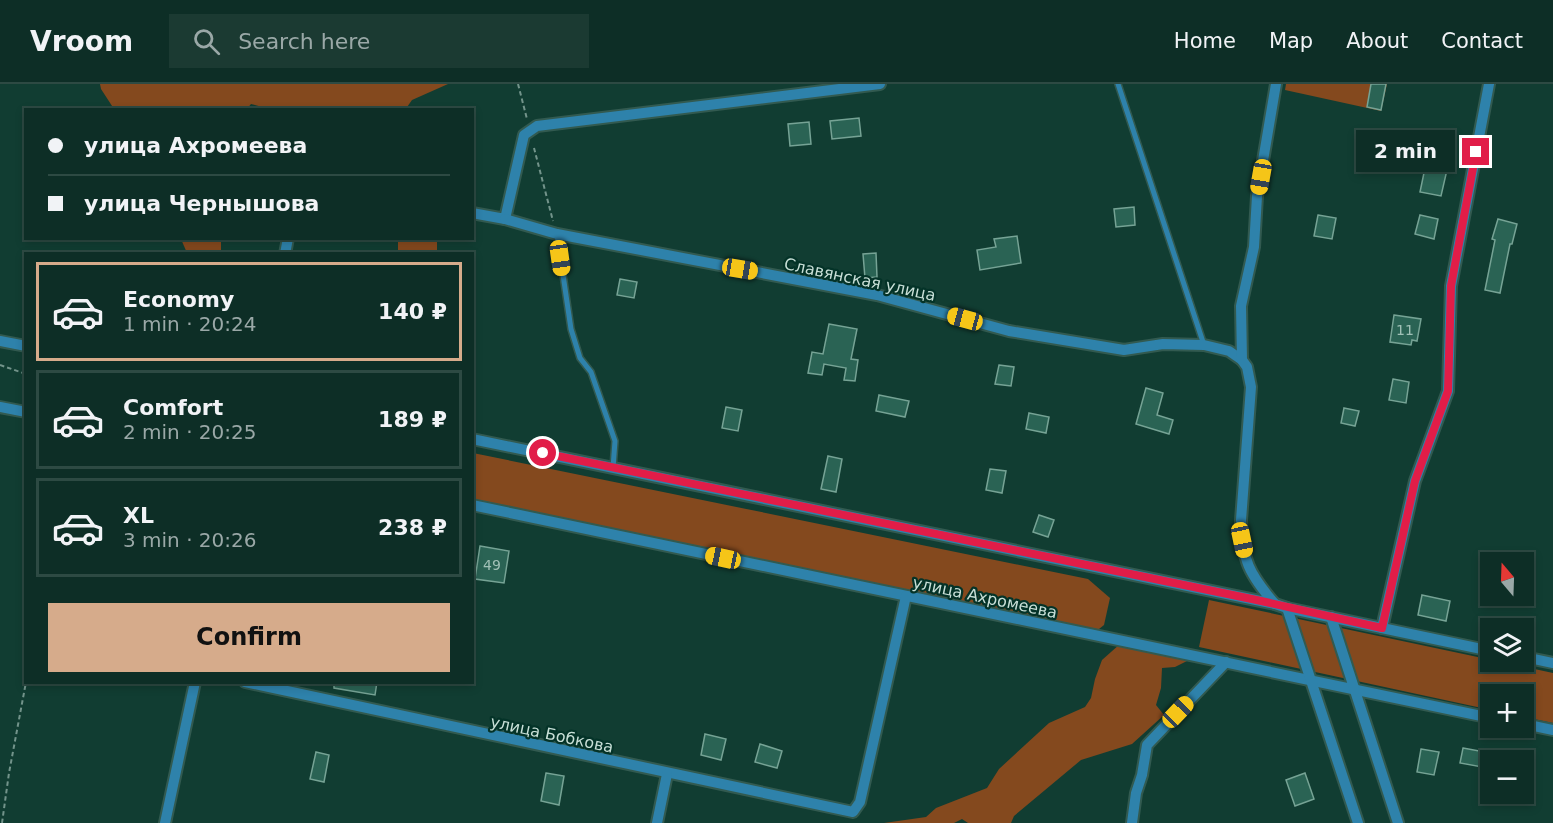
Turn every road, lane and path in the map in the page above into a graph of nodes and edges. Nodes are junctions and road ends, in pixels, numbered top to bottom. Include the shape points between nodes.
1 (518, 84) edge
2 (880, 84) edge
3 (1118, 84) edge
4 (1276, 84) edge
5 (1489, 84) edge
6 (530, 131) junction
7 (474, 213) edge
8 (504, 219) junction
9 (557, 234) junction
10 (0, 341) edge
11 (1204, 345) junction
12 (24, 346) edge
13 (1242, 360) junction
14 (0, 365) edge
15 (24, 373) edge
16 (0, 407) edge
17 (24, 412) edge
18 (474, 439) edge
19 (613, 468) junction
20 (474, 505) edge
21 (906, 596) junction
22 (1275, 604) junction
23 (1287, 608) junction
24 (1330, 617) junction
25 (1382, 628) junction
26 (1480, 649) edge
27 (1534, 659) edge
28 (1226, 662) junction
29 (1553, 663) edge
30 (1311, 680) junction
31 (26, 684) edge
32 (195, 684) edge
33 (254, 684) edge
34 (1354, 689) junction
35 (1480, 716) edge
36 (1534, 726) edge
37 (1553, 730) edge
38 (667, 774) junction
39 (2, 823) edge
40 (165, 823) edge
41 (657, 823) edge
42 (1132, 823) edge
43 (1358, 823) edge
44 (1398, 823) edge

1 - 6 path
2 - 6 street via 537,126
3 - 11 lane
4 - 13 street via 1257,196 1254,247 1241,306
5 - 25 street via 1451,286 1448,391 1415,481
6 - 8 street via 524,135
6 - 9 path
7 - 8 street, Славянская улица
8 - 9 street, Славянская улица
9 - 11 street, Славянская улица via 877,295 1009,331 1124,350 1163,344
9 - 19 lane via 571,329 615,441
10 - 12 street
11 - 13 street, Славянская улица via 1229,351
13 - 22 street via 1251,387 1242,540 1248,568
14 - 15 path
16 - 17 street
18 - 19 street
19 - 22 street
20 - 21 street, улица Ахромеева
21 - 28 street, улица Ахромеева
21 - 38 street, улица Бобкова via 860,802 853,812
22 - 23 street
23 - 24 street
23 - 30 street
24 - 25 street
24 - 34 street
25 - 26 street
27 - 29 street
28 - 30 street, улица Ахромеева
28 - 42 street via 1147,745
30 - 34 street, улица Ахромеева
30 - 43 street
31 - 39 path
32 - 40 street
33 - 38 street, улица Бобкова
34 - 35 street, улица Ахромеева
34 - 44 street
36 - 37 street
38 - 41 street

